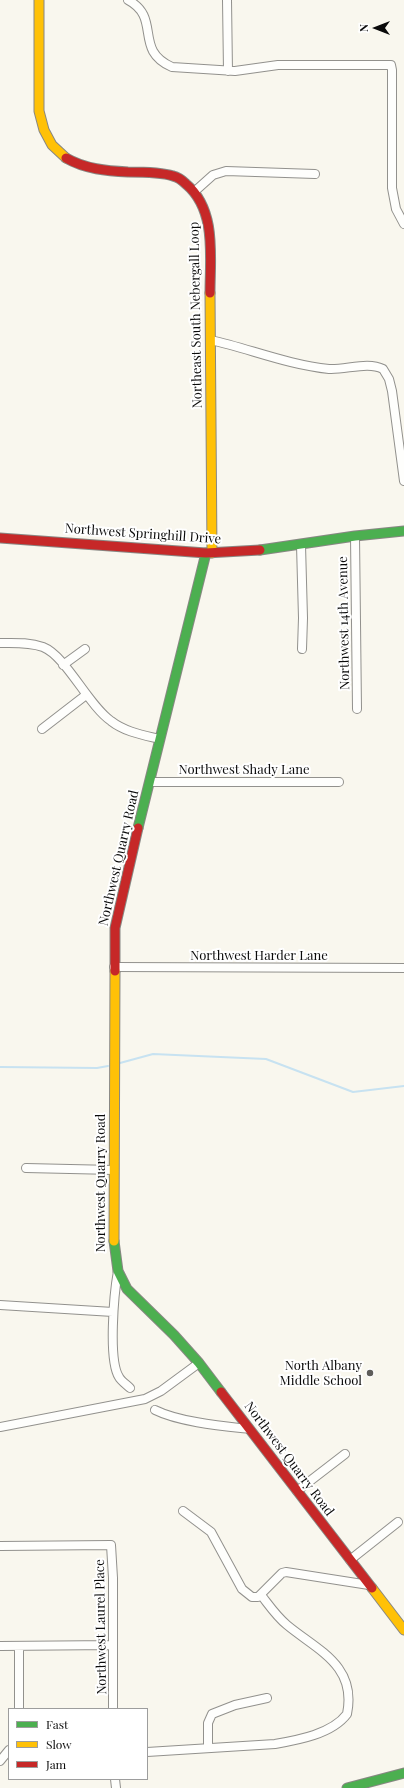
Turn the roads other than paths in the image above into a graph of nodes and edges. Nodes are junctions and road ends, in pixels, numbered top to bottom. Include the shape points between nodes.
1 (39, 0) edge
2 (128, 0) edge
3 (227, 0) edge
4 (228, 71) junction
5 (315, 174) dead end
6 (194, 192) junction
7 (404, 224) edge
8 (211, 340) junction
9 (404, 481) edge
10 (404, 531) edge
11 (354, 536) junction
12 (0, 538) edge
13 (301, 545) junction
14 (209, 553) junction
15 (0, 643) edge
16 (85, 649) dead end
17 (302, 649) dead end
18 (64, 665) junction
19 (86, 695) junction
20 (357, 709) dead end
21 (42, 729) dead end
22 (160, 739) junction
23 (150, 782) junction
24 (339, 782) dead end
25 (114, 967) junction
26 (404, 968) edge
27 (26, 1168) dead end
28 (114, 1170) junction
29 (118, 1271) junction
30 (0, 1305) edge
31 (113, 1312) junction
32 (199, 1363) junction
33 (130, 1388) dead end
34 (155, 1410) dead end
35 (0, 1428) edge
36 (249, 1429) junction
37 (345, 1454) dead end
38 (297, 1491) junction
39 (183, 1511) dead end
40 (398, 1522) dead end
41 (0, 1546) edge
42 (350, 1560) junction
43 (369, 1585) junction
44 (261, 1595) junction
45 (404, 1630) edge
46 (113, 1645) junction
47 (0, 1646) edge
48 (19, 1646) junction
49 (267, 1698) dead end
50 (19, 1708) edge
51 (113, 1708) edge
52 (208, 1747) junction
53 (8, 1751) edge
54 (148, 1752) edge
55 (0, 1761) edge
56 (404, 1773) edge
57 (347, 1788) edge

1 - 6 street, Northeast South Nebergall Loop via 39,110 43,128 53,147 67,160 89,169 174,176
2 - 4 street via 135,4 144,16 149,45 163,63 172,67
3 - 4 street
4 - 7 street via 272,66 391,65 392,188 396,209
5 - 6 street via 226,171 213,175
6 - 8 street, Northeast South Nebergall Loop via 206,210 209,236
8 - 9 street via 328,369 371,365 383,369 392,391
8 - 14 street, Northeast South Nebergall Loop
10 - 11 street, Northwest Springhill Drive
11 - 13 street, Northwest Springhill Drive
11 - 20 street, Northwest 14th Avenue
12 - 14 street, Northwest Springhill Drive
13 - 14 street, Northwest Springhill Drive
13 - 17 street
14 - 22 street, Northwest Quarry Road
15 - 18 street via 35,644 44,648
16 - 18 street
18 - 19 street
19 - 21 street
19 - 22 street via 118,726
22 - 23 street, Northwest Quarry Road
23 - 24 street, Northwest Shady Lane
23 - 25 street, Northwest Quarry Road via 119,907 114,938
25 - 26 street, Northwest Harder Lane
25 - 28 street, Northwest Quarry Road
27 - 28 street
28 - 29 street, Northwest Quarry Road via 114,1247
29 - 31 street, Northwest Quarry Road
29 - 32 street, Northwest Quarry Road via 133,1295
30 - 31 street
31 - 33 street, Northwest Quarry Road via 114,1365 119,1377
32 - 35 street via 146,1399
32 - 36 street, Northwest Quarry Road
34 - 36 street via 210,1424
36 - 38 street, Northwest Quarry Road
37 - 38 street
38 - 42 street, Northwest Quarry Road
39 - 44 street via 211,1532 242,1589 252,1597
40 - 42 street
41 - 46 street, Northwest Laurel Place via 111,1545
42 - 43 street, Northwest Quarry Road
43 - 44 street via 286,1572
43 - 45 street, Northwest Quarry Road
44 - 52 street via 280,1619 329,1656 340,1669 349,1699 347,1714 336,1724 299,1740 275,1744
46 - 48 street
46 - 51 street, Northwest Laurel Place
47 - 48 street
48 - 50 street
49 - 52 street via 235,1705 212,1714 208,1723
52 - 54 street
53 - 55 street
56 - 57 street

